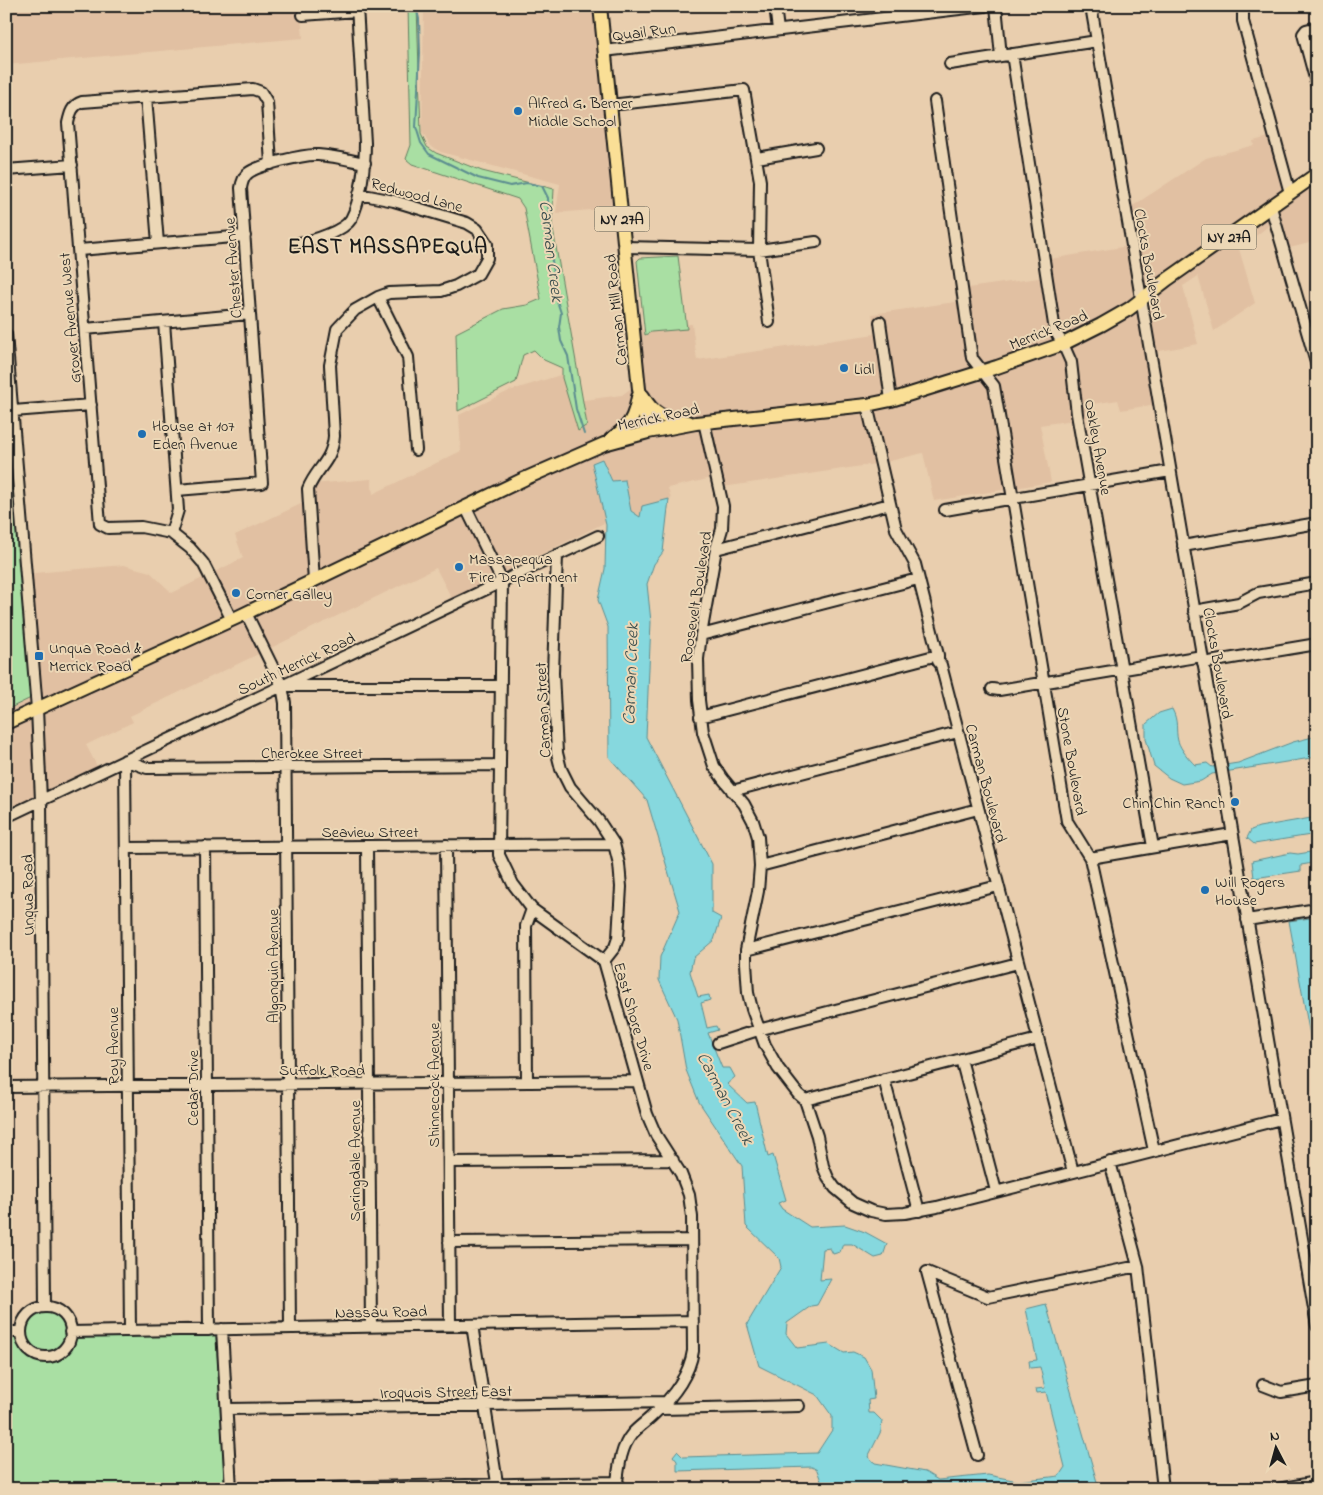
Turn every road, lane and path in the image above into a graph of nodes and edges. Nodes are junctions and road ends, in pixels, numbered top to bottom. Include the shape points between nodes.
1 (600, 6) edge
2 (776, 6) edge
3 (985, 6) edge
4 (996, 6) edge
5 (1091, 6) edge
6 (1242, 6) edge
7 (357, 8) edge
8 (303, 15) dead end
9 (1317, 27) edge
10 (778, 30) junction
11 (1097, 41) junction
12 (604, 51) junction
13 (1007, 55) junction
14 (950, 64) dead end
15 (1317, 86) edge
16 (146, 97) junction
17 (935, 101) dead end
18 (610, 104) junction
19 (1317, 114) edge
20 (1317, 120) edge
21 (816, 148) dead end
22 (757, 158) junction
23 (365, 163) junction
24 (272, 164) junction
25 (72, 165) junction
26 (6, 170) edge
27 (1317, 174) edge
28 (1290, 193) junction
29 (360, 194) junction
30 (1271, 207) junction
31 (245, 236) junction
32 (816, 242) dead end
33 (158, 243) junction
34 (299, 244) dead end
35 (625, 247) junction
36 (79, 250) junction
37 (759, 250) junction
38 (378, 297) junction
39 (1141, 300) junction
40 (250, 314) junction
41 (164, 322) junction
42 (769, 322) dead end
43 (880, 322) dead end
44 (85, 329) junction
45 (6, 334) edge
46 (1063, 344) junction
47 (1317, 366) edge
48 (983, 372) junction
49 (639, 389) junction
50 (891, 400) junction
51 (91, 405) junction
52 (867, 405) junction
53 (13, 411) junction
54 (700, 423) junction
55 (648, 432) junction
56 (604, 444) junction
57 (416, 450) dead end
58 (1170, 471) junction
59 (1090, 484) junction
60 (177, 490) junction
61 (1012, 497) junction
62 (890, 504) junction
63 (466, 508) junction
64 (945, 510) dead end
65 (1317, 524) edge
66 (171, 533) junction
67 (598, 536) dead end
68 (1183, 546) junction
69 (716, 549) junction
70 (557, 555) junction
71 (918, 579) junction
72 (314, 581) junction
73 (502, 581) junction
74 (1317, 584) edge
75 (1194, 611) junction
76 (246, 613) junction
77 (232, 620) junction
78 (701, 635) junction
79 (1317, 644) edge
80 (938, 656) junction
81 (1203, 659) junction
82 (1122, 669) junction
83 (1044, 682) junction
84 (282, 686) junction
85 (501, 686) junction
86 (992, 689) dead end
87 (37, 709) junction
88 (700, 717) junction
89 (6, 723) edge
90 (958, 732) junction
91 (125, 760) junction
92 (500, 765) junction
93 (286, 767) junction
94 (732, 791) junction
95 (41, 800) junction
96 (978, 809) junction
97 (6, 817) edge
98 (1232, 834) junction
99 (614, 844) junction
100 (446, 845) junction
101 (498, 845) junction
102 (286, 846) junction
103 (367, 846) junction
104 (205, 847) junction
105 (1153, 847) junction
106 (126, 848) junction
107 (1090, 858) junction
108 (760, 866) junction
109 (998, 886) junction
110 (532, 909) junction
111 (1317, 909) edge
112 (1247, 920) junction
113 (746, 950) junction
114 (604, 961) junction
115 (1018, 963) junction
116 (758, 1030) junction
117 (1038, 1040) junction
118 (718, 1043) dead end
119 (961, 1059) junction
120 (884, 1079) junction
121 (638, 1081) junction
122 (527, 1082) junction
123 (448, 1083) junction
124 (288, 1084) junction
125 (369, 1084) junction
126 (207, 1085) junction
127 (44, 1086) junction
128 (128, 1086) junction
129 (6, 1087) edge
130 (805, 1100) junction
131 (1281, 1119) junction
132 (1154, 1151) junction
133 (673, 1160) junction
134 (449, 1162) junction
135 (1110, 1162) junction
136 (1072, 1172) junction
137 (996, 1192) junction
138 (918, 1211) junction
139 (692, 1240) junction
140 (449, 1242) junction
141 (1138, 1266) junction
142 (45, 1307) junction
143 (692, 1321) junction
144 (450, 1325) junction
145 (472, 1325) junction
146 (1317, 1326) edge
147 (371, 1327) junction
148 (290, 1328) junction
149 (209, 1330) junction
150 (222, 1330) junction
151 (130, 1331) junction
152 (6, 1332) edge
153 (21, 1332) junction
154 (70, 1332) junction
155 (1263, 1385) dead end
156 (1317, 1386) edge
157 (485, 1405) junction
158 (663, 1405) junction
159 (799, 1406) dead end
160 (227, 1409) junction
161 (977, 1455) dead end
162 (1317, 1482) edge
163 (619, 1486) edge
164 (498, 1487) edge
165 (231, 1489) edge
166 (266, 1489) edge
167 (1163, 1489) edge
168 (1278, 1489) edge

1 - 12 main road, Carman Mill Road / NY 27A
2 - 10 street
3 - 10 street, Quail Run
4 - 13 street, Oakley Avenue
5 - 11 street, Clocks Boulevard
6 - 28 street via 1243,21
7 - 8 street
7 - 23 street
9 - 15 street via 1305,32
10 - 12 street, Quail Run
11 - 13 street
11 - 39 street, Clocks Boulevard
12 - 18 main road, Carman Mill Road / NY 27A
13 - 14 street
13 - 46 street, Oakley Avenue via 1055,331
16 - 24 street via 243,89 261,92 267,102
16 - 25 street, Grover Avenue West via 82,102 75,106 68,123
16 - 33 street
17 - 48 street, Stone Boulevard via 972,358
18 - 22 street via 744,90
18 - 35 main road, Carman Mill Road / NY 27A
19 - 20 street
21 - 22 street
22 - 37 street
23 - 24 street, Chester Avenue via 317,155
23 - 29 street
24 - 31 street, Chester Avenue via 252,170 242,180
25 - 26 street
25 - 36 street, Grover Avenue West
27 - 28 main road, Merrick Road / NY 27A
28 - 30 main road, Merrick Road / NY 27A
29 - 34 street via 351,220 342,227
29 - 38 street, Redwood Lane via 466,223 477,229 487,244 487,258 478,274 456,286 441,291 389,293
30 - 39 main road, Merrick Road / NY 27A
30 - 47 street
31 - 33 street
31 - 40 street, Chester Avenue
32 - 37 street
33 - 36 street
35 - 37 street
35 - 49 main road, Carman Mill Road / NY 27A
36 - 44 street, Grover Avenue West
37 - 42 street
38 - 57 street via 408,357
38 - 72 street, Redwood Lane via 355,310 337,328 330,365 333,447 308,489
39 - 46 main road, Merrick Road / NY 27A
39 - 58 street, Clocks Boulevard
40 - 41 street
40 - 60 street, Chester Avenue via 262,483
41 - 44 street
41 - 60 street
43 - 50 street
44 - 51 street, Grover Avenue West
45 - 53 street, Unqua Road
46 - 48 main road, Merrick Road / NY 27A
46 - 59 street, Oakley Avenue via 1070,362
48 - 50 main road, Merrick Road / NY 27A
48 - 61 street, Stone Boulevard via 994,386
49 - 54 main road via 655,412 668,418
49 - 55 main road, Carman Mill Road / NY 27A
49 - 56 main road via 630,423
50 - 52 main road, Merrick Road / NY 27A
51 - 53 street
51 - 66 street, Grover Avenue West via 99,521 102,526 141,527
52 - 54 main road, Merrick Road / NY 27A
52 - 62 street, Carman Boulevard
53 - 87 street, Unqua Road
54 - 55 main road, Merrick Road / NY 27A
54 - 69 street, Roosevelt Boulevard via 723,506 722,530
55 - 56 main road, Merrick Road
56 - 63 main road, Merrick Road
58 - 59 street
58 - 68 street, Clocks Boulevard
59 - 61 street
59 - 82 street, Oakley Avenue
60 - 66 street via 178,510
61 - 64 street
61 - 83 street, Stone Boulevard
62 - 69 street
62 - 71 street, Carman Boulevard via 896,529
63 - 72 main road, Merrick Road
63 - 73 street, East Shore Drive
65 - 68 street
66 - 77 street via 203,563
67 - 70 street, South Merrick Road
68 - 75 street, Clocks Boulevard
69 - 78 street, Roosevelt Boulevard
70 - 73 street, South Merrick Road
70 - 99 street, Carman Street via 553,673 557,753 570,787
71 - 78 street
71 - 80 street, Carman Boulevard
72 - 76 main road, Merrick Road
73 - 84 street, South Merrick Road
73 - 85 street, East Shore Drive
74 - 75 street via 1258,593 1239,603
75 - 81 street, Clocks Boulevard
76 - 77 main road, Merrick Road
76 - 84 street, Algonquin Avenue
77 - 87 main road, Merrick Road
78 - 88 street, Roosevelt Boulevard
79 - 81 street
80 - 88 street
80 - 90 street, Carman Boulevard
81 - 82 street
81 - 98 street, Clocks Boulevard
82 - 83 street
82 - 105 street, Oakley Avenue
83 - 86 street
83 - 107 street, Stone Boulevard via 1067,821
84 - 85 street
84 - 91 street, South Merrick Road
84 - 93 street, Algonquin Avenue
85 - 92 street, East Shore Drive
87 - 89 main road, Merrick Road
87 - 95 street, Unqua Road
88 - 94 street, Roosevelt Boulevard via 714,766
90 - 94 street
90 - 96 street, Carman Boulevard
91 - 93 street, Cherokee Street via 147,768
91 - 95 street, South Merrick Road
91 - 106 street, Roy Avenue
92 - 93 street, Cherokee Street
92 - 101 street, East Shore Drive
93 - 102 street, Algonquin Avenue
94 - 108 street, Roosevelt Boulevard via 753,821
95 - 97 street, South Merrick Road
95 - 127 street, Unqua Road
96 - 108 street
96 - 109 street, Carman Boulevard
98 - 105 street
98 - 112 street, Clocks Boulevard
99 - 101 street, Seaview Street
99 - 114 street, Carman Street via 621,887 618,938
100 - 101 street, Seaview Street
100 - 103 street, Seaview Street
100 - 123 street, Shinnecock Avenue
101 - 110 street, East Shore Drive via 499,855 513,884
102 - 103 street, Seaview Street
102 - 104 street, Seaview Street
102 - 124 street, Algonquin Avenue
103 - 125 street, Springdale Avenue
104 - 106 street, Seaview Street
104 - 126 street, Cedar Drive
105 - 107 street
106 - 128 street, Roy Avenue
107 - 132 street, Stone Boulevard
108 - 113 street, Roosevelt Boulevard
109 - 113 street
109 - 115 street, Carman Boulevard
110 - 114 street, East Shore Drive
110 - 122 street via 526,926
111 - 112 street
112 - 131 street, Clocks Boulevard
113 - 116 street, Roosevelt Boulevard via 748,993
114 - 121 street, East Shore Drive
115 - 116 street
115 - 117 street, Carman Boulevard
116 - 118 street
116 - 130 street, Roosevelt Boulevard via 778,1068
117 - 119 street
117 - 136 street, Carman Boulevard
119 - 120 street
119 - 137 street
120 - 130 street
120 - 138 street
121 - 122 street, Suffolk Road
121 - 133 street, East Shore Drive via 653,1128
122 - 123 street, Suffolk Road
123 - 125 street, Suffolk Road
123 - 134 street, Shinnecock Avenue
124 - 125 street, Suffolk Road
124 - 126 street, Suffolk Road
124 - 148 street, Algonquin Avenue
125 - 147 street, Springdale Avenue
126 - 128 street, Suffolk Road
126 - 149 street, Cedar Drive
127 - 128 street, Suffolk Road
127 - 129 street, Suffolk Road
127 - 142 street, Unqua Road
128 - 151 street, Roy Avenue
130 - 138 street, Roosevelt Boulevard via 823,1166 835,1188 853,1203 871,1211 896,1214
131 - 132 street, Roosevelt Boulevard
131 - 146 street, Clocks Boulevard
132 - 135 street, Roosevelt Boulevard
133 - 134 street
133 - 139 street, East Shore Drive via 689,1195
134 - 140 street, Shinnecock Avenue
135 - 136 street, Roosevelt Boulevard
135 - 141 street
136 - 137 street, Roosevelt Boulevard
137 - 138 street, Roosevelt Boulevard
139 - 140 street
139 - 143 street, East Shore Drive
140 - 144 street, Shinnecock Avenue
141 - 161 street via 988,1297 927,1272
141 - 167 street
142 - 153 street via 28,1315
142 - 154 street via 58,1310 65,1316
143 - 145 street, Nassau Road
143 - 158 street, East Shore Drive via 693,1350 687,1374
144 - 145 street, Nassau Road
144 - 147 street, Nassau Road
145 - 157 street
147 - 148 street, Nassau Road
148 - 150 street, Nassau Road
149 - 150 street, Nassau Road
149 - 151 street, Nassau Road
150 - 160 street
151 - 154 street, Nassau Road
152 - 153 street
153 - 154 street via 28,1348 44,1356 61,1351 69,1340
155 - 156 street via 1281,1392
157 - 158 street, Iroquois Street East
157 - 160 street, Iroquois Street East
157 - 164 street
158 - 159 street, Iroquois Street East
158 - 163 street, East Shore Drive via 632,1434 625,1445
160 - 165 street
162 - 168 street
163 - 164 street
164 - 166 street

